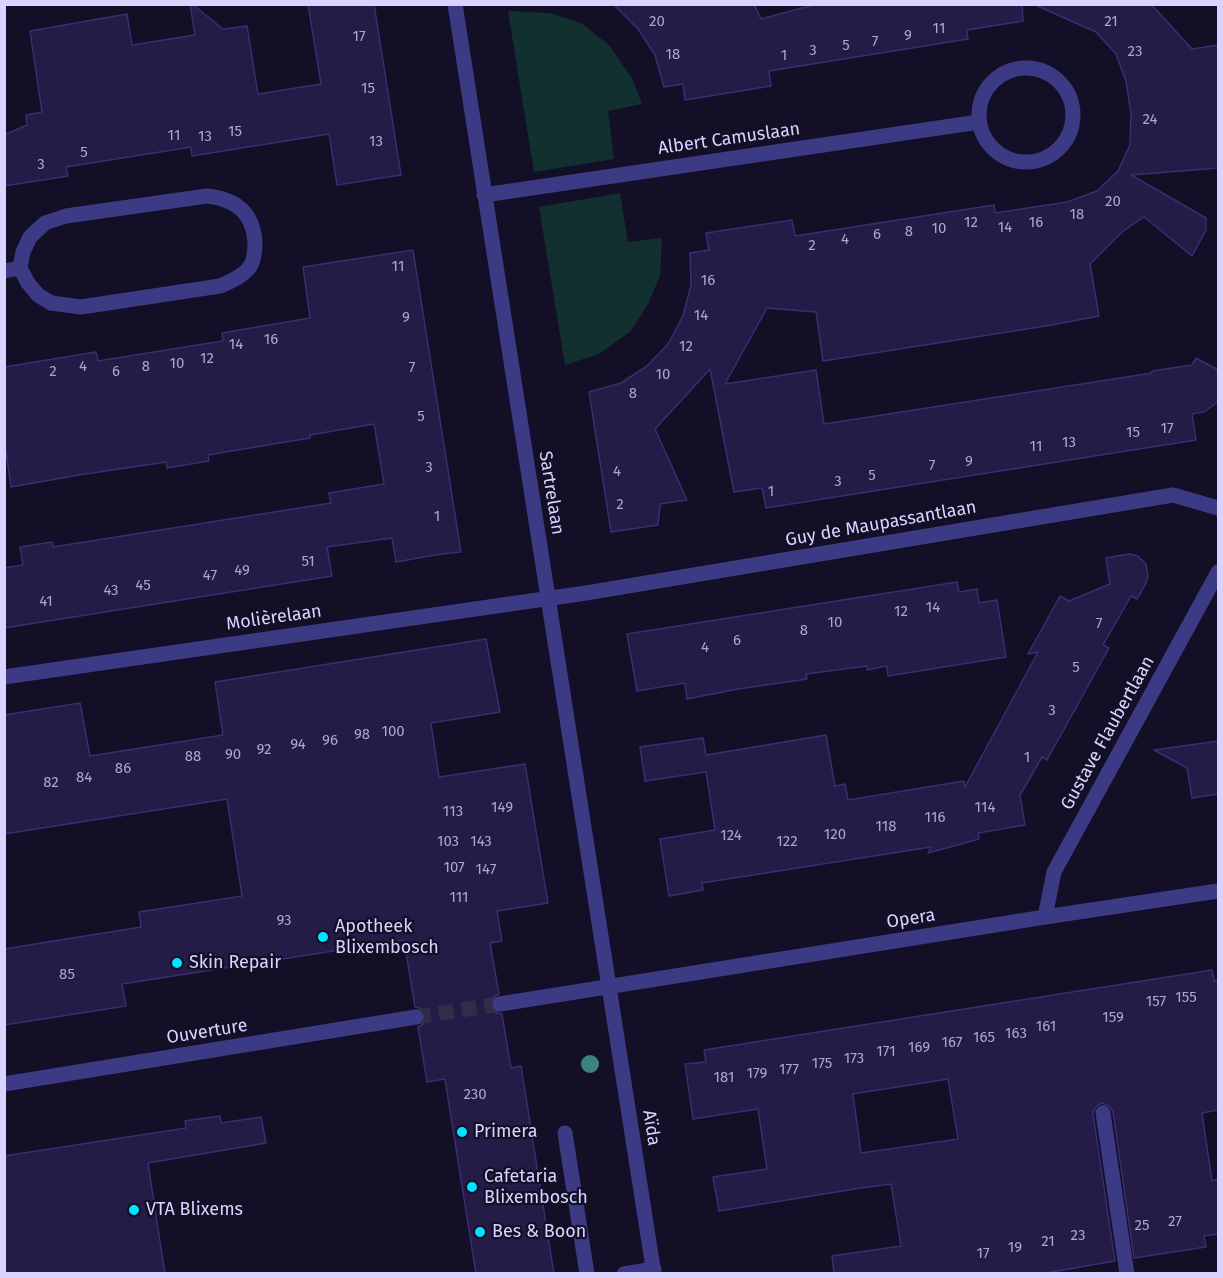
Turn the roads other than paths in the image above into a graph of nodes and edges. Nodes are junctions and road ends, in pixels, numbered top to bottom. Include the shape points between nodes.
1 (454, 4) edge
2 (979, 122) junction
3 (484, 195) junction
4 (20, 268) junction
5 (4, 271) edge
6 (1218, 508) edge
7 (1218, 572) edge
8 (548, 598) junction
9 (4, 677) edge
10 (1218, 891) edge
11 (1045, 917) junction
12 (609, 988) junction
13 (500, 1004) tunnel mouth
14 (416, 1017) tunnel mouth
15 (4, 1084) edge
16 (1103, 1113) dead end
17 (565, 1133) dead end
18 (654, 1271) edge
19 (587, 1274) edge
20 (624, 1274) edge
21 (1127, 1274) edge

1 - 3 street, Sartrelaan
2 - 2 street via 980,102 988,87 1001,75 1019,68 1038,69 1054,76 1066,88 1073,105 1074,123 1068,140 1043,160 1020,163 1003,157 990,146
2 - 3 street, Albert Camuslaan
3 - 8 street, Sartrelaan
4 - 4 street via 38,295 51,303 81,307 220,286 251,266 254,232 250,219 237,204 207,196 66,216 45,223 30,237
4 - 5 street
6 - 8 street, Guy de Maupassantlaan via 1173,495
7 - 11 street, Gustave Flaubertlaan via 1054,872
8 - 9 street, Molièrelaan
8 - 12 street, Sartrelaan
10 - 11 street, Opera
11 - 12 street, Opera
12 - 13 street
12 - 18 street, Aïda
14 - 15 street, Ouverture
16 - 21 street
17 - 19 street
18 - 20 street

